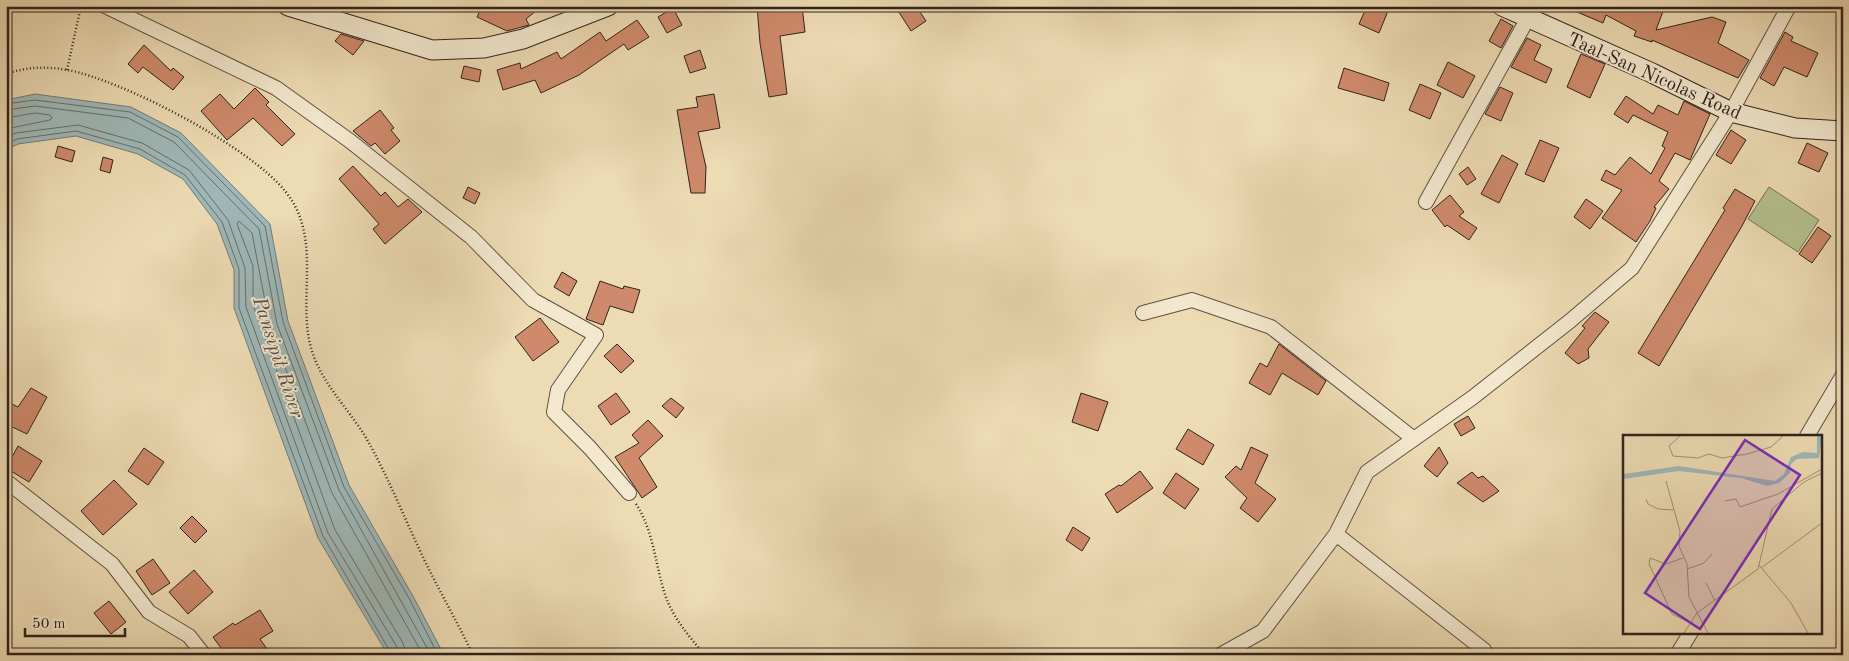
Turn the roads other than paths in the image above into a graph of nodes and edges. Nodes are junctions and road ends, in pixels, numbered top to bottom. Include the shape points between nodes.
1 (105, 6) edge
2 (288, 6) edge
3 (608, 6) edge
4 (1502, 6) edge
5 (1789, 6) edge
6 (1528, 18) junction
7 (1731, 112) junction
8 (1843, 131) edge
9 (1426, 202) dead end
10 (1144, 313) dead end
11 (1843, 375) edge
12 (1808, 435) edge
13 (1414, 439) junction
14 (6, 481) edge
15 (629, 493) road end
16 (1336, 534) junction
17 (1690, 634) edge
18 (204, 655) edge
19 (1220, 655) edge
20 (1486, 655) edge
21 (1677, 655) edge

1 - 15 street via 276,88 350,141 471,237 533,300 596,335 558,390 554,412
2 - 3 main road via 432,50 484,48 523,39
4 - 6 main road, Taal-San Nicolas Road
5 - 7 street
6 - 7 main road, Taal-San Nicolas Road
6 - 9 street
7 - 8 main road, Taal-San Nicolas Road via 1795,128
7 - 13 street via 1632,268 1472,398
10 - 13 street via 1192,300 1271,327
11 - 12 street
13 - 16 street via 1367,472
14 - 18 street via 112,564 149,612 189,636
16 - 19 street via 1263,631
16 - 20 street via 1484,650
17 - 21 street

